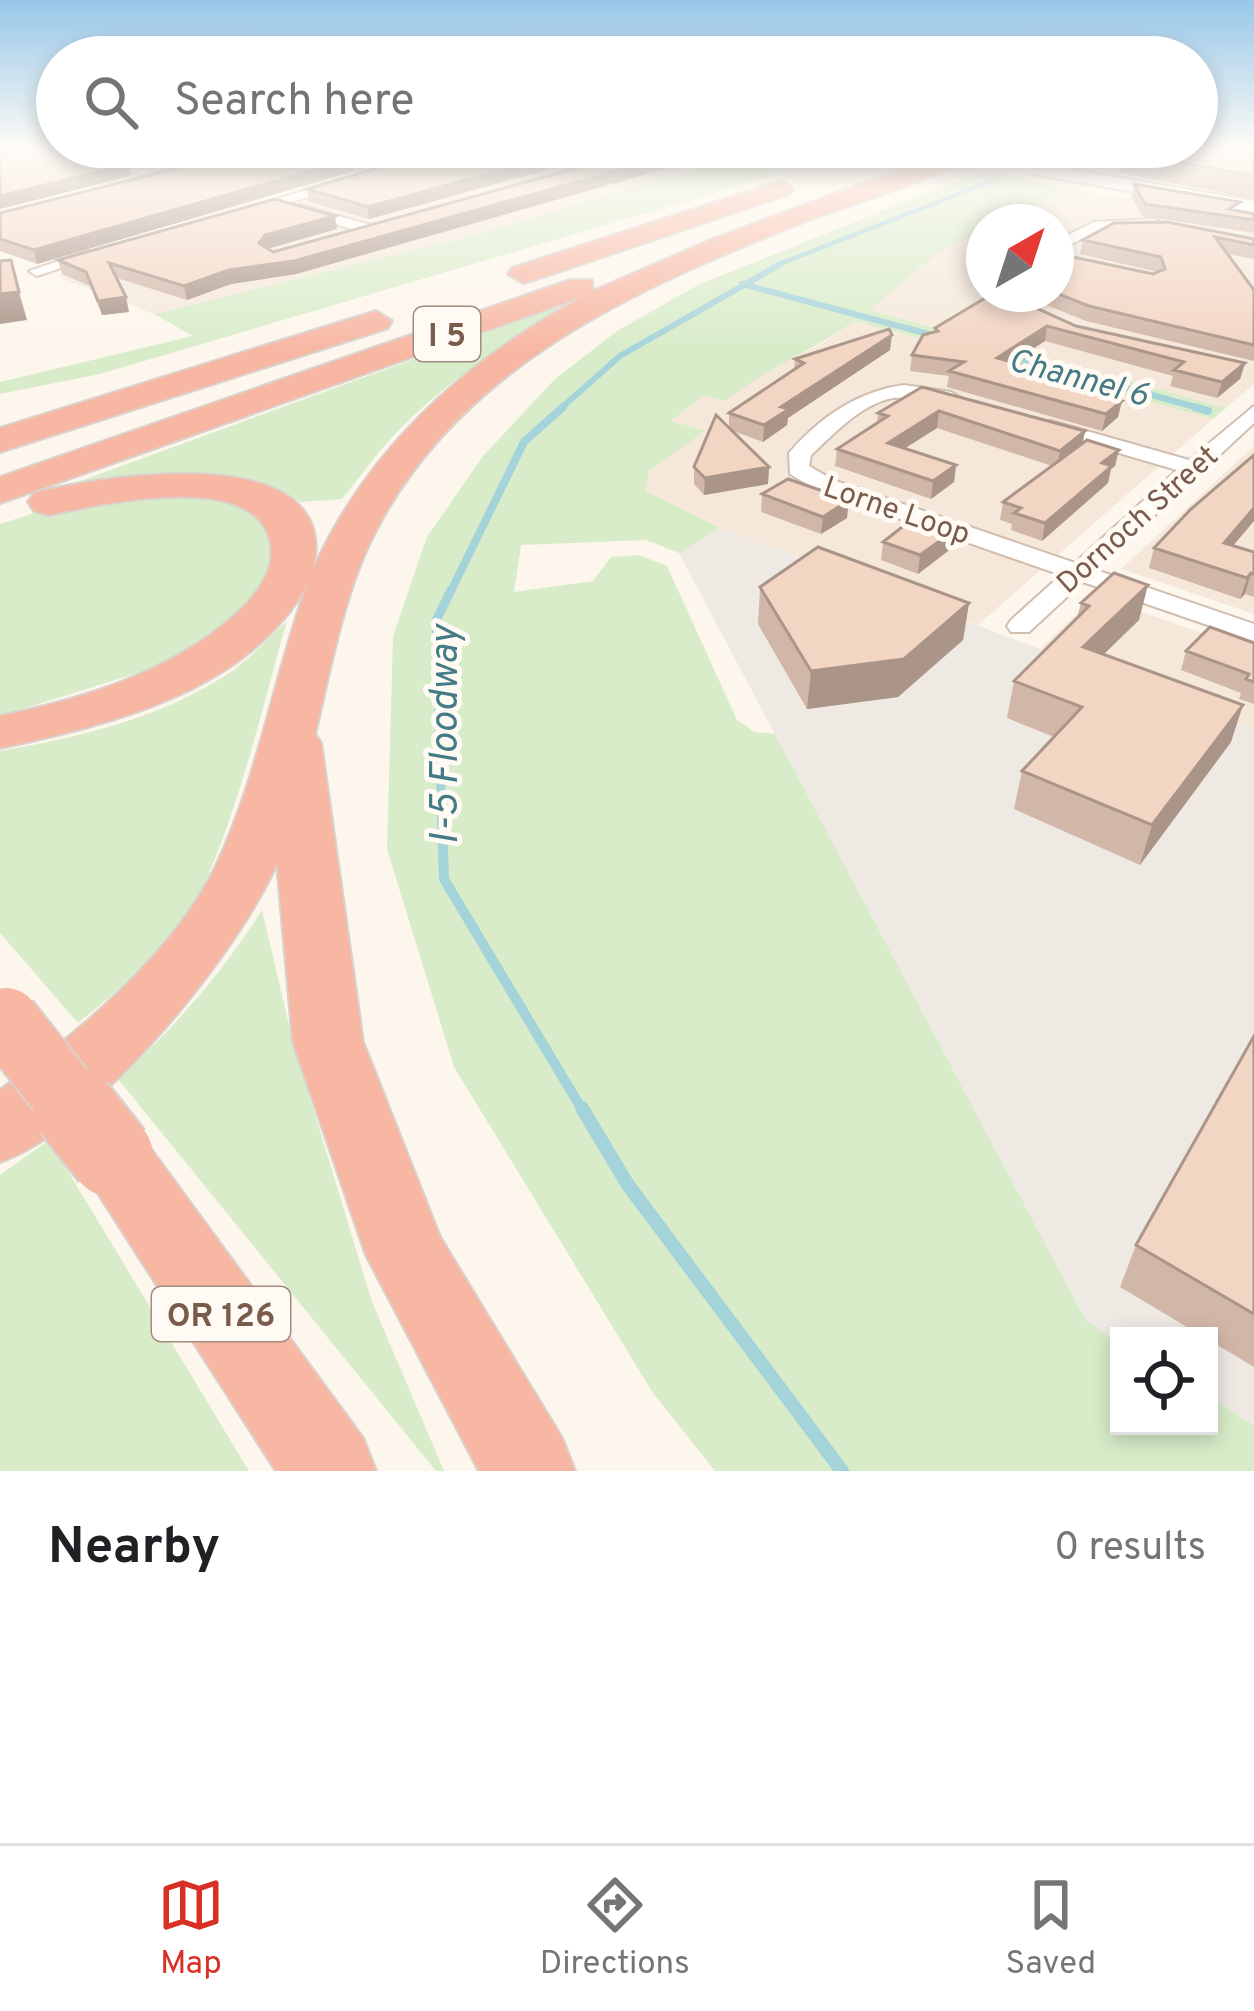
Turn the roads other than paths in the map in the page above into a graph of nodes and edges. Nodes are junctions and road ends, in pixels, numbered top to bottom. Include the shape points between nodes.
1 (323, 216) edge
2 (699, 216) edge
3 (754, 216) edge
4 (786, 216) edge
5 (391, 223) edge
6 (1171, 226) edge
7 (369, 229) junction
8 (331, 239) edge
9 (1074, 239) edge
10 (102, 252) edge
11 (37, 271) dead end
12 (495, 283) dead end
13 (982, 407) edge
14 (1254, 412) edge
15 (0, 416) edge
16 (1024, 419) edge
17 (0, 440) edge
18 (1193, 468) junction
19 (0, 490) edge
20 (0, 516) edge
21 (1078, 573) junction
22 (1020, 626) dead end
23 (1254, 633) edge
24 (292, 722) junction
25 (0, 732) edge
26 (3, 1017) edge
27 (0, 1132) edge
28 (330, 1471) edge
29 (530, 1471) edge

1 - 7 street
2 - 12 highway, I 5
3 - 19 highway, I 5
4 - 24 highway via 600,302 460,396 420,438 349,543
5 - 7 street
6 - 9 street via 1108,224
7 - 8 street
10 - 11 street
13 - 21 street, Lorne Loop via 919,391 868,397 800,453 798,469
14 - 18 street, Dornoch Street
15 - 17 highway, I 5 via 418,308
16 - 18 street
18 - 21 street, Dornoch Street
20 - 25 highway via 126,487 203,484 250,495 284,517 295,560 249,629 215,654 136,694
21 - 22 street, Dornoch Street
21 - 23 street
24 - 27 highway via 244,870 199,940 107,1045
24 - 29 highway via 328,1042 406,1255
26 - 28 highway, OR 126, bridge via 112,1156

